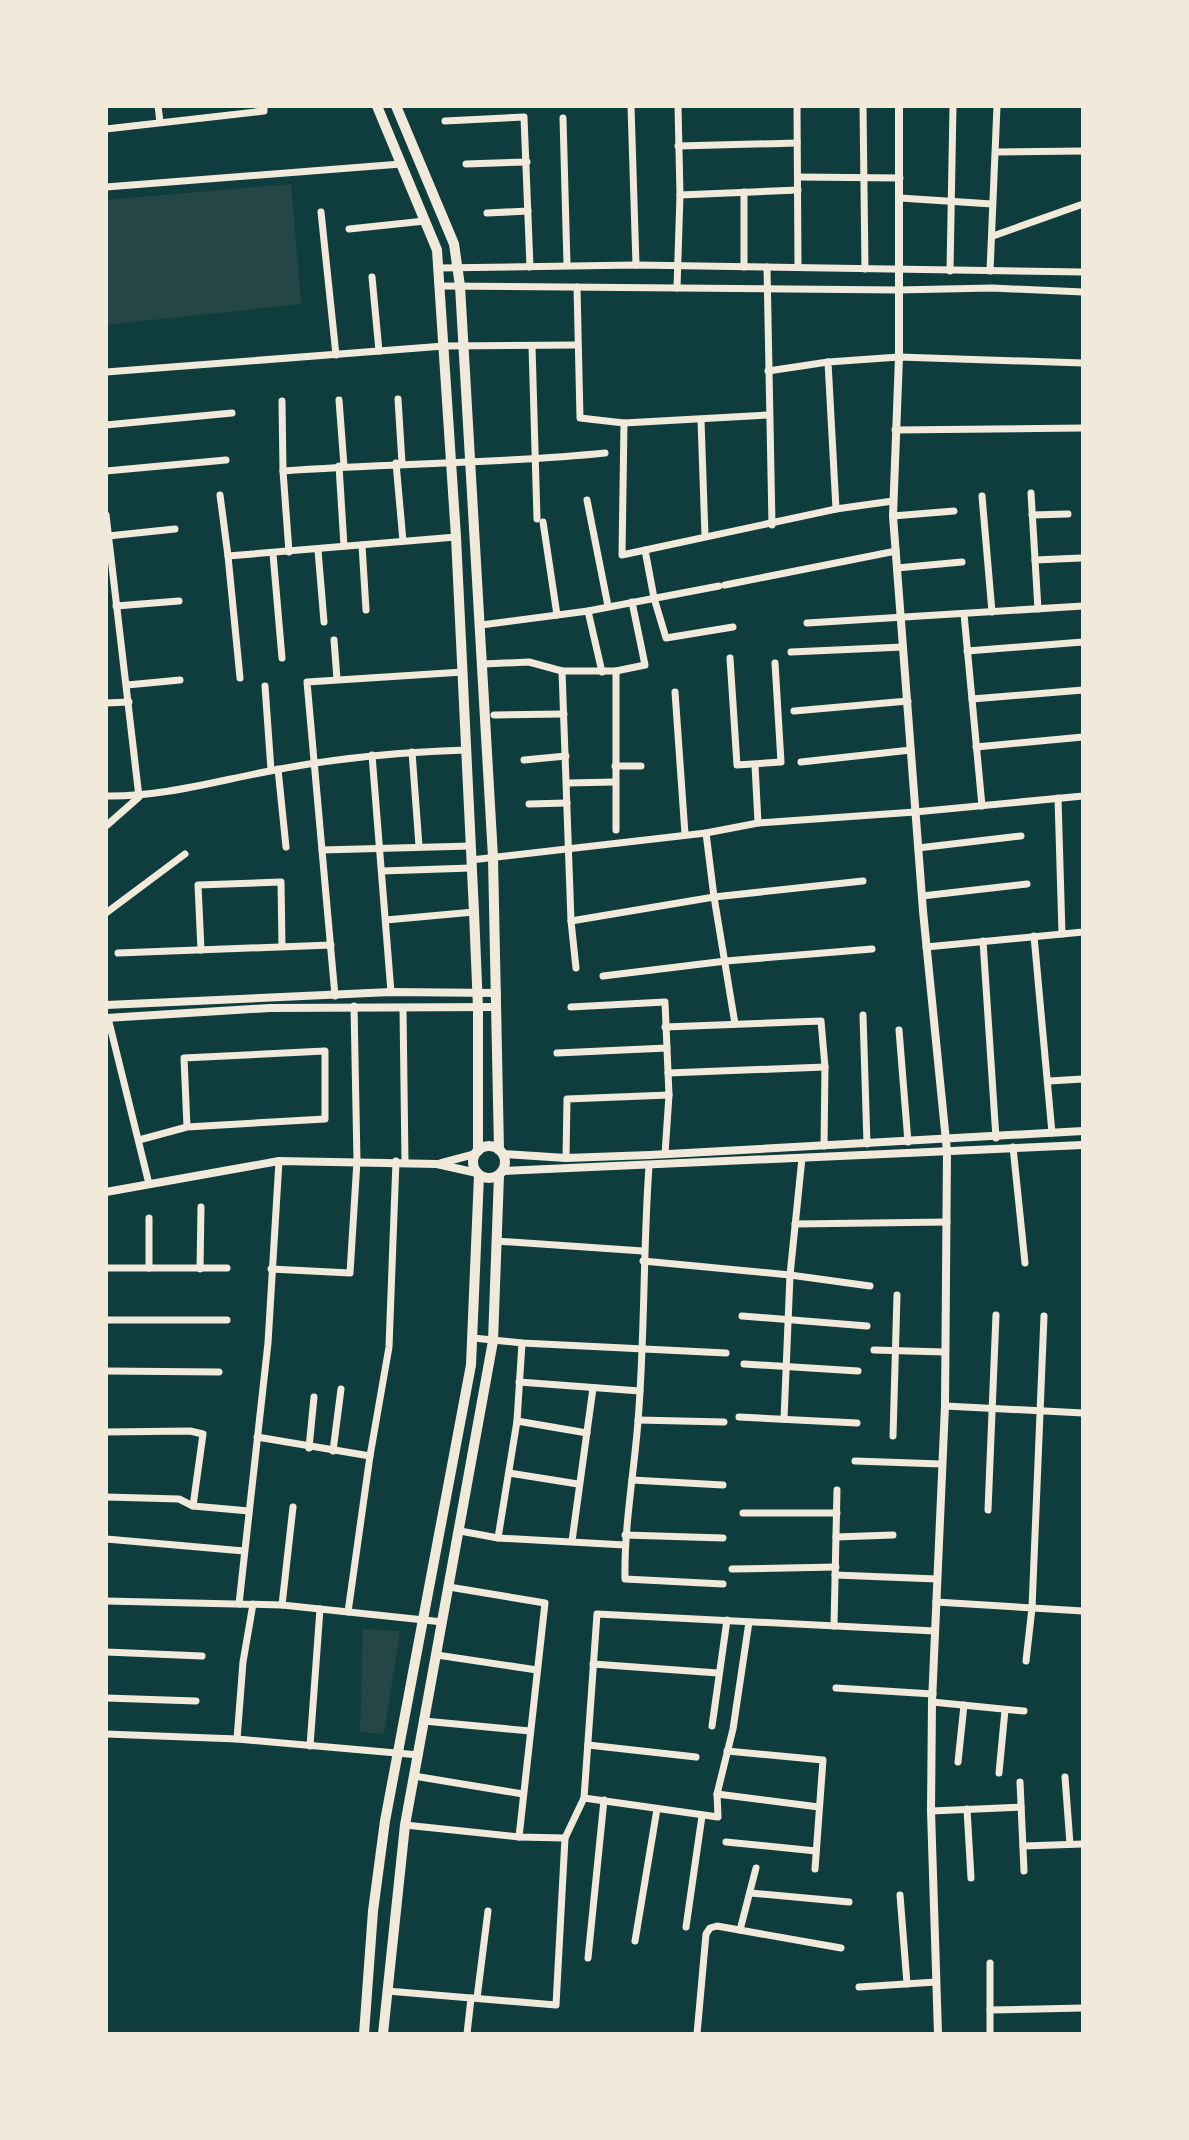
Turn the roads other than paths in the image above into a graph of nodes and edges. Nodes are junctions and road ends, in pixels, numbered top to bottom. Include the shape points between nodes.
1 (158, 106) edge
2 (211, 106) edge
3 (264, 106) edge
4 (377, 106) edge
5 (396, 106) edge
6 (631, 106) edge
7 (678, 106) edge
8 (797, 106) edge
9 (863, 106) edge
10 (899, 106) edge
11 (953, 106) edge
12 (997, 106) edge
13 (106, 117) edge
14 (212, 118) junction
15 (563, 118) dead end
16 (445, 121) dead end
17 (160, 122) junction
18 (107, 129) edge
19 (797, 143) junction
20 (678, 146) junction
21 (1083, 151) edge
22 (996, 152) junction
23 (527, 162) junction
24 (401, 164) junction
25 (466, 164) dead end
26 (798, 177) junction
27 (864, 178) junction
28 (900, 178) junction
29 (106, 187) edge
30 (798, 190) junction
31 (744, 192) junction
32 (680, 195) junction
33 (900, 198) junction
34 (952, 201) junction
35 (992, 204) junction
36 (1083, 204) edge
37 (528, 211) junction
38 (321, 212) dead end
39 (487, 213) dead end
40 (425, 221) junction
41 (349, 229) dead end
42 (993, 236) junction
43 (567, 265) junction
44 (636, 265) junction
45 (677, 266) junction
46 (530, 267) junction
47 (744, 267) junction
48 (767, 267) junction
49 (798, 267) junction
50 (438, 268) junction
51 (458, 268) junction
52 (865, 269) junction
53 (898, 270) junction
54 (950, 271) junction
55 (990, 271) junction
56 (1083, 272) edge
57 (372, 277) dead end
58 (439, 286) junction
59 (460, 286) junction
60 (577, 287) junction
61 (677, 288) junction
62 (766, 289) junction
63 (898, 290) junction
64 (1083, 292) edge
65 (577, 345) junction
66 (444, 346) junction
67 (532, 346) junction
68 (465, 347) junction
69 (379, 351) junction
70 (336, 355) junction
71 (899, 357) junction
72 (828, 362) junction
73 (1083, 363) edge
74 (768, 371) junction
75 (106, 372) edge
76 (398, 399) dead end
77 (339, 400) dead end
78 (282, 401) dead end
79 (232, 413) dead end
80 (768, 415) junction
81 (701, 420) junction
82 (624, 423) junction
83 (106, 425) edge
84 (1083, 428) edge
85 (895, 430) junction
86 (605, 453) dead end
87 (226, 460) dead end
88 (534, 460) junction
89 (469, 462) junction
90 (399, 463) junction
91 (451, 463) junction
92 (341, 466) junction
93 (106, 471) edge
94 (283, 471) junction
95 (1031, 493) dead end
96 (220, 495) dead end
97 (982, 496) dead end
98 (587, 500) dead end
99 (893, 501) junction
100 (836, 509) junction
101 (954, 511) dead end
102 (1068, 514) dead end
103 (106, 515) edge
104 (1032, 515) junction
105 (893, 516) junction
106 (772, 525) junction
107 (107, 526) edge
108 (175, 529) dead end
109 (108, 536) junction
110 (705, 536) junction
111 (456, 537) junction
112 (403, 541) junction
113 (362, 545) junction
114 (344, 546) junction
115 (318, 550) junction
116 (645, 550) junction
117 (896, 551) junction
118 (289, 552) junction
119 (273, 554) junction
120 (228, 556) junction
121 (1081, 558) dead end
122 (1035, 560) junction
123 (962, 562) dead end
124 (897, 568) junction
125 (654, 598) junction
126 (179, 601) dead end
127 (632, 602) junction
128 (608, 606) junction
129 (1083, 606) edge
130 (1038, 609) junction
131 (366, 610) dead end
132 (117, 611) junction
133 (588, 611) junction
134 (992, 612) junction
135 (964, 614) junction
136 (557, 615) junction
137 (106, 616) edge
138 (901, 619) junction
139 (324, 622) dead end
140 (807, 623) dead end
141 (481, 625) junction
142 (733, 627) dead end
143 (334, 640) dead end
144 (1083, 642) edge
145 (903, 647) junction
146 (967, 651) junction
147 (791, 652) dead end
148 (282, 658) dead end
149 (730, 658) dead end
150 (775, 663) dead end
151 (483, 664) junction
152 (562, 671) junction
153 (616, 671) junction
154 (463, 672) junction
155 (602, 672) junction
156 (240, 678) dead end
157 (337, 679) junction
158 (180, 680) dead end
159 (127, 685) junction
160 (265, 686) dead end
161 (1083, 690) edge
162 (675, 692) dead end
163 (972, 699) junction
164 (908, 701) junction
165 (129, 702) junction
166 (106, 703) edge
167 (794, 711) dead end
168 (564, 714) junction
169 (494, 715) dead end
170 (1083, 737) edge
171 (976, 747) junction
172 (466, 750) junction
173 (911, 750) junction
174 (412, 752) junction
175 (372, 755) junction
176 (566, 756) junction
177 (524, 760) dead end
178 (315, 762) junction
179 (801, 762) dead end
180 (755, 765) junction
181 (615, 766) junction
182 (641, 766) dead end
183 (274, 770) junction
184 (614, 782) junction
185 (567, 783) junction
186 (106, 796) edge
187 (1083, 796) edge
188 (139, 797) junction
189 (1058, 798) junction
190 (567, 803) junction
191 (529, 804) dead end
192 (982, 806) junction
193 (915, 812) junction
194 (758, 823) junction
195 (106, 826) edge
196 (616, 830) dead end
197 (706, 833) junction
198 (685, 834) junction
199 (1021, 836) dead end
200 (419, 846) junction
201 (471, 846) junction
202 (286, 847) dead end
203 (569, 848) junction
204 (918, 848) junction
205 (379, 849) junction
206 (322, 850) junction
207 (185, 854) dead end
208 (493, 857) junction
209 (471, 864) junction
210 (382, 871) junction
211 (863, 881) dead end
212 (1027, 884) dead end
213 (922, 896) junction
214 (714, 897) junction
215 (474, 912) junction
216 (106, 913) edge
217 (386, 920) junction
218 (571, 921) junction
219 (1083, 932) edge
220 (1062, 934) junction
221 (1034, 936) junction
222 (983, 941) junction
223 (331, 945) junction
224 (282, 946) junction
225 (926, 947) junction
226 (872, 949) dead end
227 (201, 950) junction
228 (118, 953) dead end
229 (726, 961) junction
230 (576, 968) dead end
231 (603, 976) dead end
232 (391, 992) junction
233 (477, 993) junction
234 (497, 993) junction
235 (335, 996) junction
236 (106, 1005) edge
237 (354, 1006) junction
238 (497, 1007) junction
239 (571, 1007) dead end
240 (403, 1008) junction
241 (478, 1008) junction
242 (863, 1015) dead end
243 (107, 1018) edge
244 (735, 1024) junction
245 (665, 1027) junction
246 (899, 1030) dead end
247 (667, 1048) junction
248 (557, 1053) dead end
249 (825, 1067) junction
250 (668, 1073) junction
251 (1083, 1079) edge
252 (1049, 1081) junction
253 (669, 1095) junction
254 (187, 1127) junction
255 (1083, 1131) edge
256 (1052, 1133) junction
257 (996, 1138) junction
258 (139, 1140) junction
259 (946, 1140) junction
260 (908, 1142) junction
261 (867, 1144) junction
262 (1083, 1145) edge
263 (824, 1146) junction
264 (1013, 1147) junction
265 (947, 1151) junction
266 (476, 1152) junction
267 (501, 1152) junction
268 (665, 1154) junction
269 (566, 1158) junction
270 (802, 1158) junction
271 (279, 1161) junction
272 (357, 1161) junction
273 (401, 1162) junction
274 (437, 1164) junction
275 (649, 1166) junction
276 (501, 1173) junction
277 (478, 1174) junction
278 (149, 1184) junction
279 (106, 1192) edge
280 (201, 1207) dead end
281 (149, 1218) dead end
282 (947, 1222) junction
283 (795, 1224) junction
284 (496, 1241) junction
285 (643, 1251) junction
286 (643, 1261) junction
287 (1025, 1263) dead end
288 (106, 1268) edge
289 (149, 1268) junction
290 (227, 1268) dead end
291 (200, 1269) junction
292 (271, 1269) junction
293 (790, 1275) junction
294 (870, 1286) dead end
295 (897, 1295) dead end
296 (996, 1315) dead end
297 (742, 1316) dead end
298 (1044, 1316) dead end
299 (106, 1320) edge
300 (227, 1320) dead end
301 (788, 1321) junction
302 (867, 1326) dead end
303 (473, 1338) junction
304 (493, 1341) junction
305 (522, 1343) junction
306 (642, 1349) junction
307 (874, 1350) dead end
308 (896, 1351) junction
309 (944, 1352) junction
310 (726, 1353) dead end
311 (744, 1364) dead end
312 (786, 1367) junction
313 (106, 1371) edge
314 (858, 1371) dead end
315 (219, 1372) dead end
316 (519, 1382) junction
317 (593, 1388) junction
318 (341, 1389) dead end
319 (640, 1391) junction
320 (314, 1397) dead end
321 (945, 1406) junction
322 (992, 1408) junction
323 (1041, 1412) junction
324 (1083, 1413) edge
325 (739, 1417) dead end
326 (784, 1419) junction
327 (638, 1420) junction
328 (517, 1421) junction
329 (724, 1422) dead end
330 (857, 1423) dead end
331 (106, 1432) edge
332 (587, 1433) junction
333 (893, 1436) dead end
334 (257, 1437) junction
335 (309, 1448) junction
336 (333, 1451) junction
337 (370, 1456) junction
338 (855, 1461) dead end
339 (941, 1464) junction
340 (509, 1473) junction
341 (632, 1480) junction
342 (578, 1484) junction
343 (723, 1485) dead end
344 (837, 1490) dead end
345 (106, 1497) edge
346 (193, 1506) junction
347 (293, 1507) dead end
348 (988, 1510) dead end
349 (249, 1511) junction
350 (743, 1513) dead end
351 (837, 1513) junction
352 (460, 1531) junction
353 (625, 1535) junction
354 (893, 1535) dead end
355 (836, 1537) junction
356 (498, 1538) junction
357 (723, 1538) dead end
358 (106, 1539) edge
359 (572, 1541) junction
360 (625, 1545) junction
361 (244, 1551) junction
362 (732, 1569) dead end
363 (836, 1571) junction
364 (937, 1579) junction
365 (723, 1584) dead end
366 (449, 1587) junction
367 (106, 1601) edge
368 (936, 1602) junction
369 (239, 1604) junction
370 (253, 1604) junction
371 (282, 1605) junction
372 (1032, 1608) junction
373 (320, 1609) junction
374 (1083, 1611) edge
375 (348, 1612) junction
376 (423, 1619) junction
377 (727, 1620) junction
378 (443, 1622) junction
379 (749, 1622) junction
380 (834, 1626) junction
381 (935, 1631) junction
382 (106, 1652) edge
383 (437, 1655) junction
384 (202, 1656) dead end
385 (1026, 1661) dead end
386 (593, 1664) junction
387 (537, 1670) junction
388 (718, 1673) junction
389 (836, 1688) dead end
390 (106, 1698) edge
391 (932, 1698) junction
392 (196, 1701) dead end
393 (964, 1705) junction
394 (1005, 1710) junction
395 (1024, 1711) dead end
396 (424, 1721) junction
397 (712, 1726) dead end
398 (530, 1731) junction
399 (106, 1734) edge
400 (237, 1739) junction
401 (588, 1745) junction
402 (310, 1746) junction
403 (727, 1751) junction
404 (398, 1753) junction
405 (419, 1755) junction
406 (696, 1757) dead end
407 (958, 1762) dead end
408 (999, 1773) dead end
409 (414, 1776) junction
410 (1065, 1777) dead end
411 (1020, 1782) dead end
412 (523, 1794) junction
413 (717, 1794) junction
414 (584, 1798) junction
415 (604, 1800) junction
416 (819, 1807) junction
417 (1021, 1807) junction
418 (657, 1809) junction
419 (967, 1809) junction
420 (931, 1811) junction
421 (702, 1816) junction
422 (405, 1825) junction
423 (519, 1837) junction
424 (565, 1838) junction
425 (726, 1842) dead end
426 (1070, 1844) junction
427 (1083, 1844) edge
428 (1023, 1846) junction
429 (816, 1851) junction
430 (756, 1868) dead end
431 (815, 1869) dead end
432 (1024, 1871) dead end
433 (971, 1878) dead end
434 (750, 1893) junction
435 (900, 1895) dead end
436 (849, 1902) dead end
437 (488, 1911) dead end
438 (686, 1927) dead end
439 (740, 1930) junction
440 (635, 1941) dead end
441 (841, 1948) dead end
442 (588, 1958) dead end
443 (990, 1963) dead end
444 (936, 1982) junction
445 (907, 1984) junction
446 (859, 1987) dead end
447 (387, 1991) junction
448 (474, 1998) junction
449 (1083, 2008) edge
450 (990, 2010) junction
451 (364, 2034) edge
452 (383, 2034) edge
453 (467, 2034) edge
454 (697, 2034) edge
455 (938, 2034) edge
456 (990, 2034) edge

1 - 17 street
2 - 14 street
3 - 14 street via 264,111
4 - 24 main road
5 - 51 main road via 454,244
6 - 44 street
7 - 20 street
8 - 19 street
9 - 27 street
10 - 28 street
11 - 34 street
12 - 22 street
13 - 18 street
14 - 17 street
15 - 43 street
16 - 23 street via 524,117
17 - 18 street
19 - 20 street
19 - 26 street
20 - 32 street
21 - 22 street
22 - 35 street
23 - 25 street
23 - 37 street
24 - 29 street
24 - 40 main road
26 - 27 street
26 - 30 street
27 - 28 street
27 - 52 street
28 - 33 street
30 - 31 street
30 - 49 street
31 - 32 street
31 - 47 street
32 - 45 street
33 - 34 street
33 - 53 street
34 - 35 street
34 - 54 street
35 - 42 street
36 - 42 street
37 - 39 street
37 - 46 street
38 - 70 street
40 - 41 street
40 - 50 main road
42 - 55 street
43 - 44 street
43 - 46 street
44 - 45 street
45 - 47 street
45 - 61 street
46 - 51 street
47 - 48 street
48 - 49 street
48 - 62 street
49 - 52 street
50 - 51 street
50 - 58 main road
51 - 59 main road
52 - 53 street
53 - 54 street
53 - 63 street
54 - 55 street
55 - 56 street
57 - 69 street
58 - 59 street
58 - 66 main road
59 - 60 street
59 - 68 main road
60 - 61 street
60 - 65 street
61 - 62 street
62 - 63 street
62 - 74 street
63 - 64 street
63 - 71 street
65 - 67 street
65 - 82 street via 580,418
66 - 68 street
66 - 69 street
66 - 91 main road
67 - 68 street
67 - 88 street
68 - 89 main road
69 - 70 street
70 - 75 street
71 - 72 street
71 - 73 street
71 - 85 street
72 - 74 street
72 - 100 street
74 - 80 street
76 - 90 street
77 - 92 street
78 - 94 street
79 - 83 street
80 - 81 street
80 - 106 street
81 - 82 street
81 - 110 street
82 - 116 street via 622,555
84 - 85 street
85 - 99 street
86 - 88 street
87 - 93 street
88 - 89 street
88 - 136 street
89 - 91 street
89 - 141 main road
90 - 91 street
90 - 92 street
90 - 112 street
91 - 111 main road
92 - 94 street
92 - 114 street
94 - 118 street
95 - 104 street
96 - 120 street
97 - 134 street
98 - 128 street
99 - 100 street
99 - 105 street
100 - 106 street
101 - 105 street
102 - 104 street
103 - 107 street
104 - 122 street
105 - 117 street
106 - 110 street
107 - 109 street
108 - 109 street
109 - 132 street
110 - 116 street
111 - 112 street
111 - 154 main road
112 - 113 street
113 - 114 street
113 - 131 street
114 - 115 street
115 - 118 street
115 - 139 street
116 - 125 street
117 - 124 street
117 - 125 street
118 - 119 street
119 - 120 street
119 - 148 street
120 - 156 street
121 - 122 street
122 - 130 street
123 - 124 street
124 - 138 street
125 - 127 street
125 - 142 street via 666,638
126 - 132 street
127 - 128 street
127 - 153 street via 645,665
128 - 133 street
129 - 130 street
130 - 134 street
132 - 137 street
132 - 159 street
133 - 136 street
133 - 155 street
134 - 135 street
135 - 138 street
135 - 146 street
136 - 141 street
138 - 140 street
138 - 145 street
141 - 151 main road
143 - 157 street
144 - 146 street
145 - 147 street
145 - 164 street
146 - 163 street
149 - 180 street via 737,765
150 - 180 street via 781,762
151 - 152 street via 529,662
151 - 208 main road
152 - 155 street
152 - 168 street
153 - 155 street
153 - 181 street
154 - 157 street
154 - 172 main road
157 - 178 street via 307,682
158 - 159 street
159 - 165 street
160 - 183 street
161 - 163 street
162 - 198 street
163 - 171 street
164 - 167 street
164 - 173 street
165 - 166 street
165 - 188 street
168 - 169 street
168 - 176 street
170 - 171 street
171 - 192 street
172 - 174 street
172 - 201 main road
173 - 179 street
173 - 193 street
174 - 175 street
174 - 200 street
175 - 178 street
175 - 205 street
176 - 177 street
176 - 185 street
178 - 183 street
178 - 206 street
180 - 194 street
181 - 182 street
181 - 184 street
183 - 188 street
183 - 202 street
184 - 185 street
184 - 196 street
185 - 190 street
186 - 188 street
187 - 189 street
188 - 195 street
189 - 192 street
189 - 220 street
190 - 191 street
190 - 203 street
192 - 193 street
193 - 194 street
193 - 204 street
194 - 197 street
197 - 198 street
197 - 214 street
198 - 203 street
199 - 204 street
200 - 201 street
200 - 205 street
201 - 209 main road
203 - 208 street
203 - 218 street
204 - 213 street
205 - 206 street
205 - 210 street
206 - 223 street
207 - 216 street
208 - 209 street
208 - 234 main road
209 - 210 street
209 - 215 main road
210 - 217 street
211 - 214 street
212 - 213 street
213 - 225 street
214 - 218 street
214 - 229 street
215 - 217 street
215 - 233 main road
217 - 232 street
218 - 230 street
219 - 220 street
220 - 221 street
221 - 222 street
221 - 252 street
222 - 225 street
222 - 257 street
223 - 224 street
223 - 235 street
224 - 227 street
224 - 227 street via 281,882 198,885
225 - 259 street
226 - 229 street
227 - 228 street
229 - 231 street
229 - 244 street
232 - 233 street
232 - 235 street
233 - 234 street
233 - 241 main road
234 - 238 main road
235 - 236 street
237 - 240 street
237 - 243 street
237 - 272 street
238 - 241 street
238 - 267 main road
239 - 245 street via 665,1002
240 - 241 street
240 - 273 street
241 - 266 main road
242 - 261 street
243 - 258 street
244 - 245 street
244 - 249 street via 821,1021
245 - 247 street
246 - 260 street
247 - 248 street
247 - 250 street
249 - 250 street
249 - 263 street
250 - 253 street
251 - 252 street
252 - 256 street
253 - 268 street
253 - 269 street via 567,1099
254 - 254 street via 325,1119 325,1051 184,1058
254 - 258 street
255 - 256 street
256 - 257 street
257 - 259 street
258 - 278 street
259 - 260 street
259 - 265 street
260 - 261 street
261 - 263 street
262 - 264 street
263 - 268 street
264 - 265 street
264 - 287 street
265 - 270 street
265 - 282 street
266 - 267 main road via 489,1146
266 - 274 street
266 - 277 main road via 473,1165
267 - 269 street
267 - 276 main road
268 - 269 street
270 - 275 street
270 - 283 street
271 - 272 street
271 - 278 street
271 - 292 street
272 - 273 street
272 - 292 street via 350,1273
273 - 274 street
273 - 337 street via 389,1347
274 - 277 street
275 - 276 street
275 - 285 street
276 - 277 main road via 489,1179
276 - 284 main road
277 - 303 main road
278 - 279 street
280 - 291 street
281 - 289 street
282 - 283 street
282 - 309 street
283 - 293 street
284 - 285 street
284 - 304 main road
285 - 286 street
286 - 293 street
286 - 306 street
288 - 289 street
289 - 291 street
290 - 291 street
292 - 334 street
293 - 294 street
293 - 301 street
295 - 308 street
296 - 322 street
297 - 301 street
298 - 323 street
299 - 300 street
301 - 302 street
301 - 312 street
303 - 304 street
303 - 376 main road
304 - 305 street
304 - 352 main road
305 - 306 street
305 - 316 street
306 - 310 street
306 - 319 street
307 - 308 street
308 - 309 street
308 - 333 street
309 - 321 street
311 - 312 street
312 - 314 street
312 - 326 street
313 - 315 street
316 - 317 street
316 - 328 street
317 - 319 street
317 - 332 street
318 - 336 street
319 - 327 street
320 - 335 street
321 - 322 street
321 - 339 street
322 - 323 street
322 - 348 street
323 - 324 street
323 - 372 street
325 - 326 street
326 - 330 street
327 - 329 street
327 - 341 street
328 - 332 street
328 - 340 street
331 - 346 street via 203,1434
332 - 342 street
334 - 335 street
334 - 349 street
335 - 336 street
336 - 337 street
337 - 375 street
338 - 339 street
339 - 364 street
340 - 342 street
340 - 356 street
341 - 343 street
341 - 353 street
342 - 359 street
344 - 351 street
345 - 346 street via 179,1499
346 - 349 street
347 - 371 street
349 - 361 street
350 - 351 street
351 - 355 street
352 - 356 street
352 - 366 main road
353 - 357 street
353 - 360 street
354 - 355 street
355 - 363 street
356 - 359 street
358 - 361 street
359 - 360 street
360 - 365 street via 625,1579
361 - 369 street
362 - 363 street
363 - 364 street
363 - 380 street
364 - 368 street
366 - 378 main road
366 - 387 street via 545,1603
367 - 369 street
368 - 372 street
368 - 381 street
369 - 370 street
370 - 371 street
370 - 400 street
371 - 373 street
372 - 374 street
372 - 385 street
373 - 375 street
373 - 402 street
375 - 376 street
376 - 378 street
376 - 404 main road
377 - 379 street
377 - 386 street via 597,1614
377 - 388 street
378 - 383 main road
379 - 380 street
379 - 403 street
380 - 381 street
381 - 391 street
382 - 384 street
383 - 387 street
383 - 396 main road
386 - 388 street
386 - 401 street
387 - 398 street
388 - 397 street
389 - 391 street
390 - 392 street
391 - 393 street
391 - 420 street
393 - 394 street
393 - 407 street
394 - 395 street
394 - 408 street
396 - 398 street
396 - 405 main road
398 - 412 street
399 - 400 street
400 - 402 street
401 - 406 street
401 - 414 street
402 - 404 street
403 - 413 street
403 - 416 street via 823,1760
404 - 405 street
404 - 451 main road via 373,1911
405 - 409 main road
409 - 412 street
409 - 422 main road
410 - 426 street
411 - 417 street
412 - 423 street
413 - 416 street
413 - 421 street via 718,1817
414 - 415 street
414 - 424 street
415 - 418 street
415 - 442 street
416 - 429 street
417 - 419 street
417 - 428 street
418 - 421 street
418 - 440 street
419 - 420 street
419 - 433 street
420 - 444 street
421 - 438 street
422 - 423 street
422 - 447 main road
423 - 424 street
424 - 448 street via 556,2005
425 - 429 street
426 - 427 street
426 - 428 street
428 - 432 street
429 - 431 street
430 - 434 street
434 - 436 street
434 - 439 street
435 - 445 street
437 - 448 street
439 - 441 street
439 - 454 street via 717,1926 706,1934
443 - 450 street
444 - 445 street
444 - 455 street
445 - 446 street
447 - 448 street
447 - 452 main road
448 - 453 street
449 - 450 street
450 - 456 street

